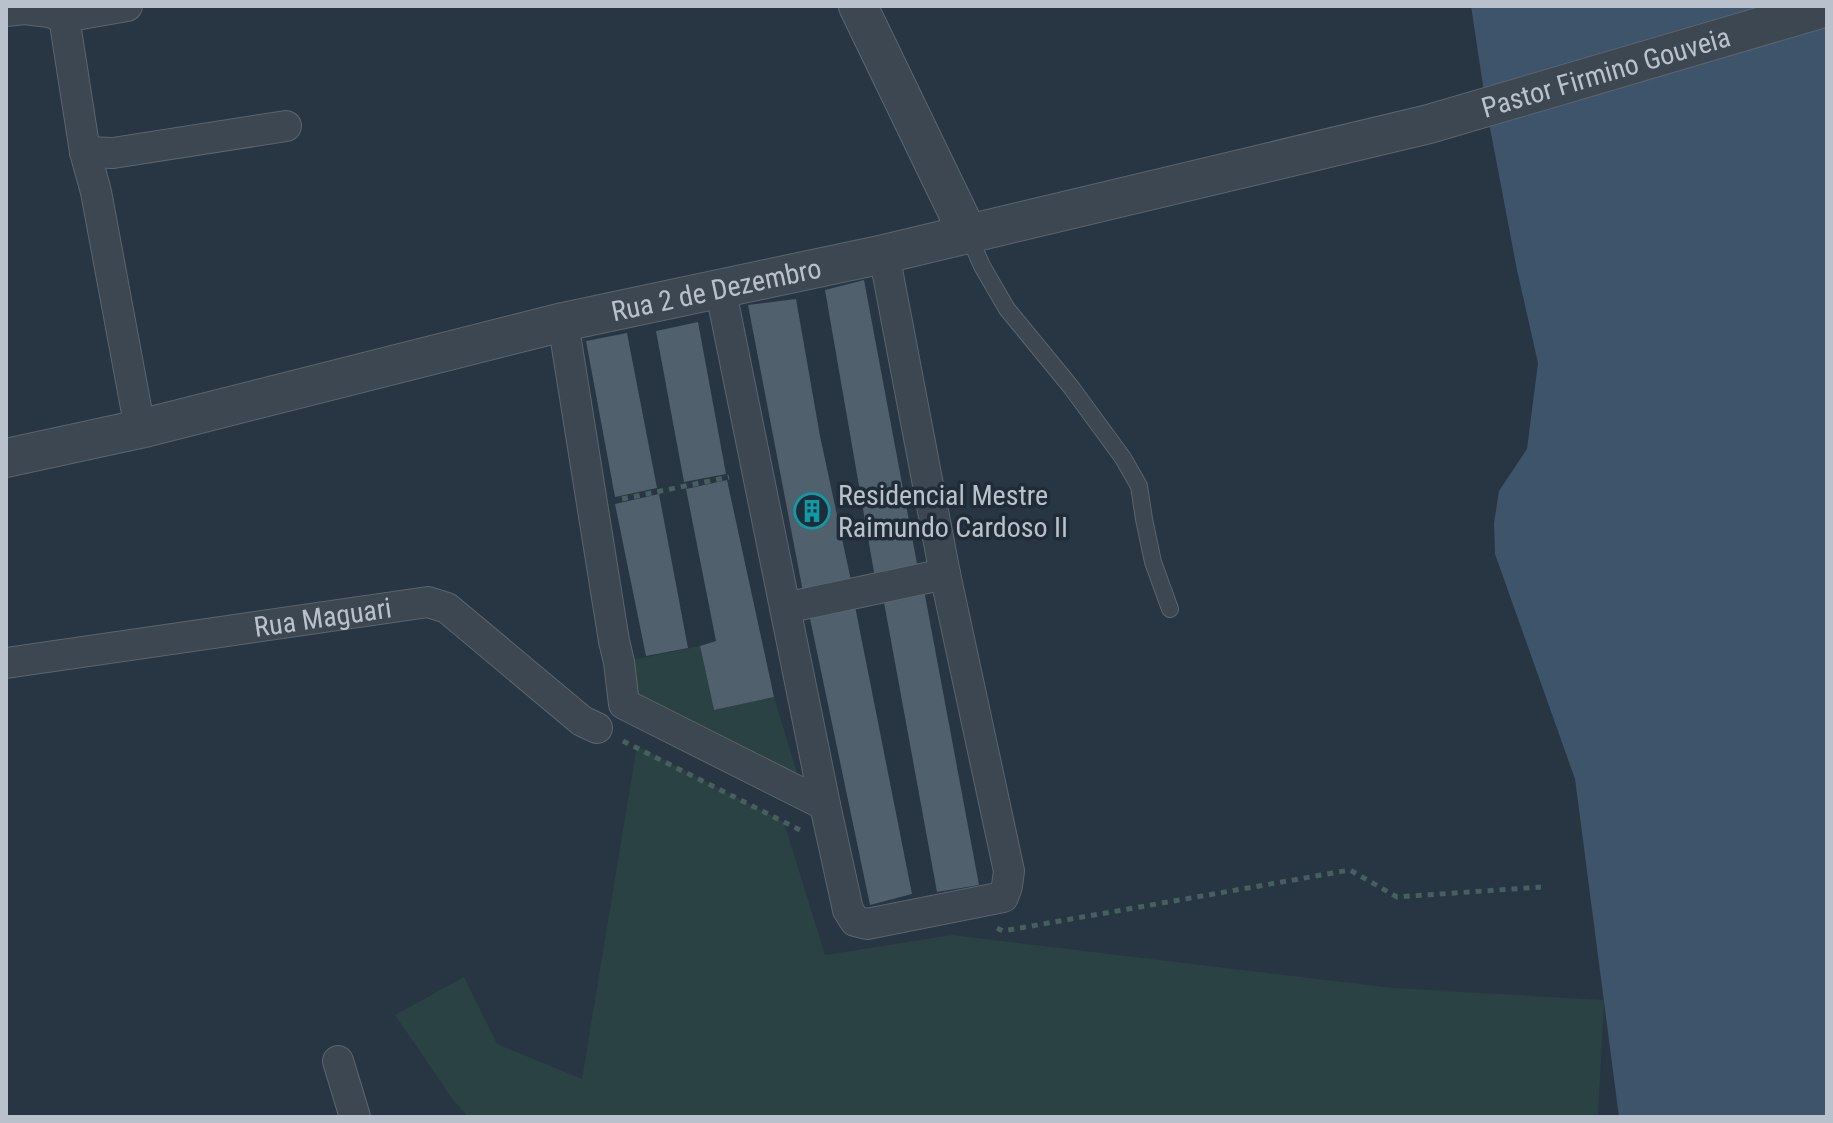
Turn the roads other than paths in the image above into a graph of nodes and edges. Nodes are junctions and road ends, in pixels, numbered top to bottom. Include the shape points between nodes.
1 (127, 6) edge
2 (858, 6) edge
3 (1827, 7) edge
4 (6, 11) edge
5 (64, 17) junction
6 (1429, 124) joint
7 (286, 126) dead end
8 (85, 152) junction
9 (968, 234) junction
10 (884, 254) junction
11 (720, 287) junction
12 (563, 322) junction
13 (140, 429) junction
14 (6, 458) edge
15 (945, 574) junction
16 (785, 608) junction
17 (1170, 609) dead end
18 (6, 663) edge
19 (597, 728) road end
20 (825, 805) junction
21 (338, 1061) dead end
22 (355, 1117) edge

1 - 5 street
2 - 9 street
3 - 6 street, Pastor Firmino Gouveia
4 - 5 street
5 - 8 street
6 - 9 street, Rua 2 de Dezembro
7 - 8 street via 113,153
8 - 13 street
9 - 10 street, Rua 2 de Dezembro
9 - 17 lane via 1007,309 1071,387 1139,486 1153,562
10 - 11 street, Rua 2 de Dezembro
10 - 15 street
11 - 12 street, Rua 2 de Dezembro
11 - 16 street
12 - 13 street, Rua 2 de Dezembro
12 - 20 street via 624,704
13 - 14 street, Rua 2 de Dezembro
15 - 16 street
15 - 20 street via 1009,871 1003,897 867,924 855,921 848,910
16 - 20 street
18 - 19 street, Rua Maguari via 428,602 447,608
21 - 22 street

